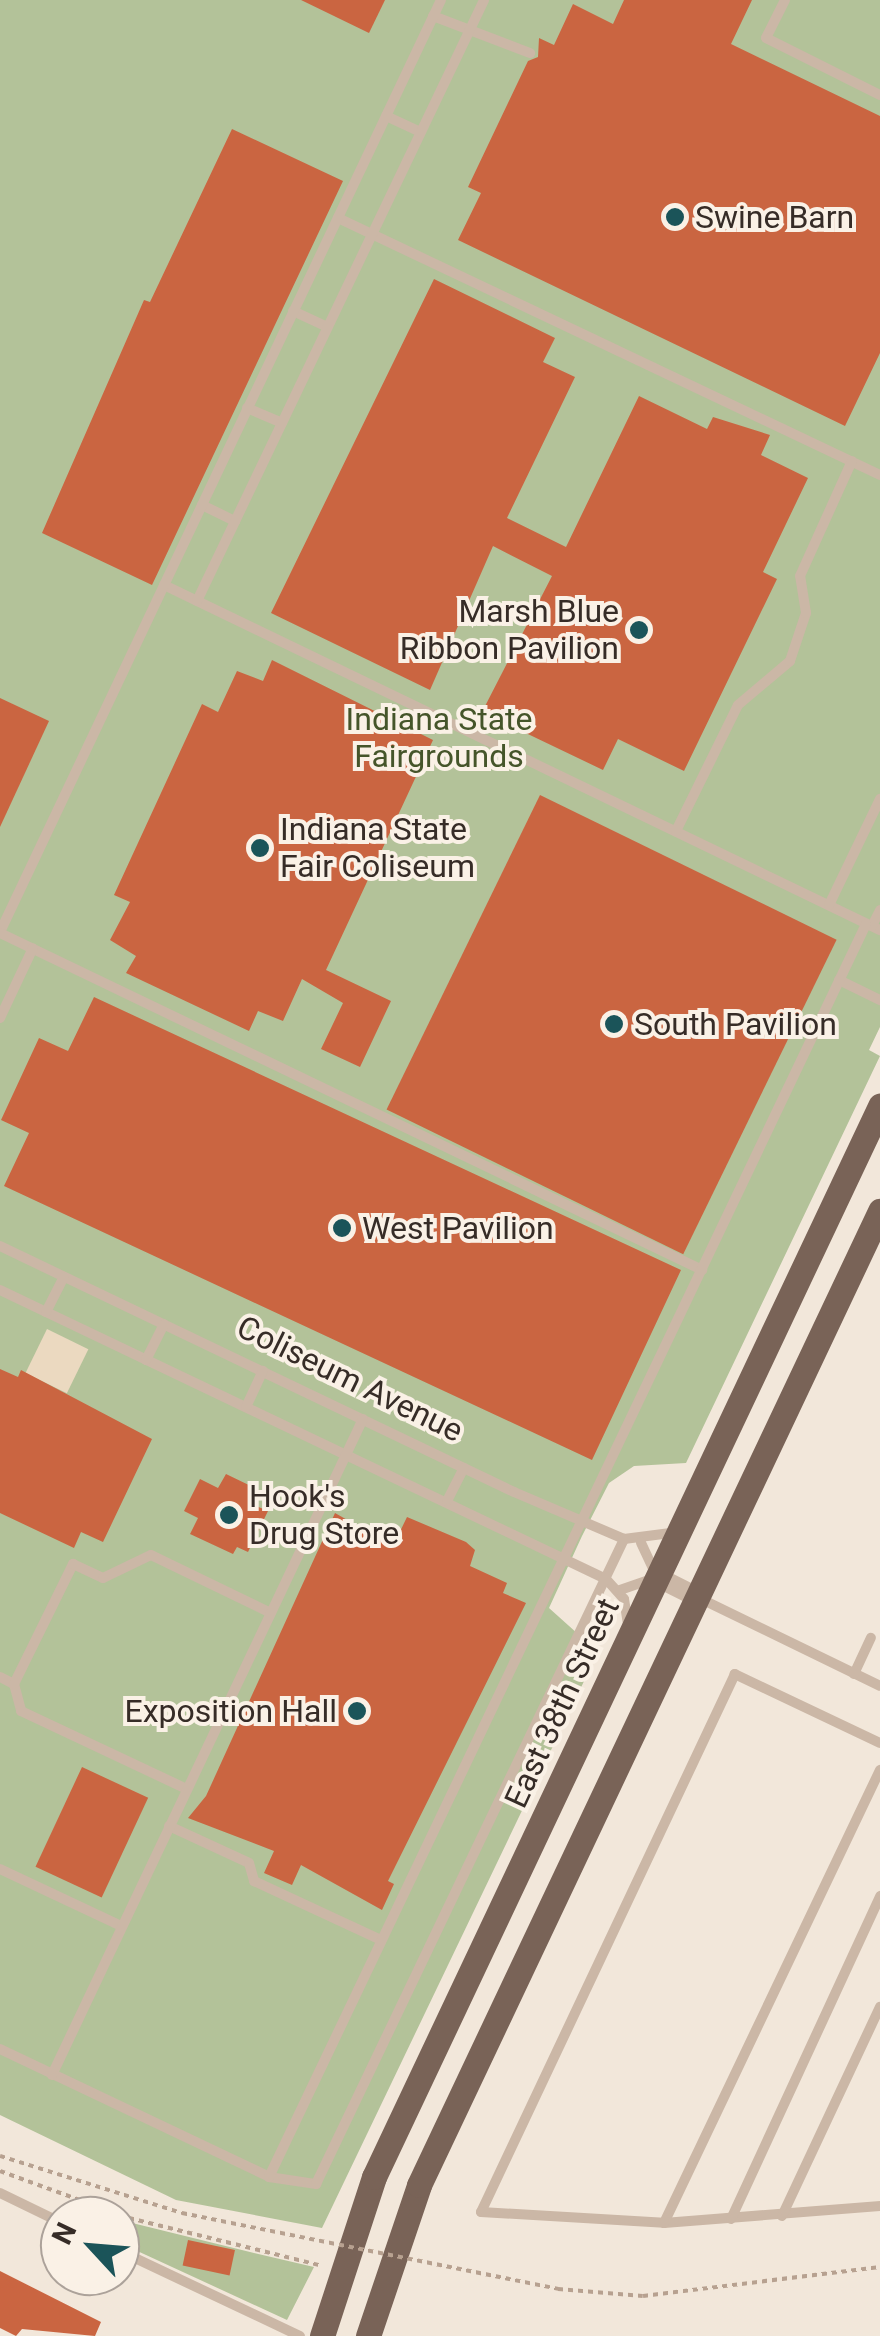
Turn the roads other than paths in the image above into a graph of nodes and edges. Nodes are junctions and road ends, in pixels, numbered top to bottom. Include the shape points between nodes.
1 (441, 0) edge
2 (484, 0) edge
3 (785, 0) edge
4 (433, 16) junction
5 (469, 30) junction
6 (530, 54) dead end
7 (880, 95) edge
8 (386, 116) junction
9 (421, 132) junction
10 (338, 218) junction
11 (372, 234) junction
12 (294, 311) junction
13 (328, 327) junction
14 (247, 408) junction
15 (282, 424) junction
16 (852, 462) junction
17 (880, 475) edge
18 (202, 504) junction
19 (236, 520) junction
20 (164, 585) junction
21 (198, 601) junction
22 (880, 799) edge
23 (676, 831) junction
24 (829, 905) junction
25 (880, 910) edge
26 (873, 927) edge
27 (0, 933) edge
28 (32, 948) junction
29 (839, 980) junction
30 (879, 995) edge
31 (1, 1011) edge
32 (880, 1106) edge
33 (880, 1211) edge
34 (0, 1246) edge
35 (702, 1270) junction
36 (64, 1276) junction
37 (0, 1290) edge
38 (46, 1312) junction
39 (164, 1324) junction
40 (146, 1360) junction
41 (263, 1370) junction
42 (246, 1407) junction
43 (362, 1419) junction
44 (346, 1454) junction
45 (464, 1468) junction
46 (447, 1502) junction
47 (687, 1515) junction
48 (578, 1519) junction
49 (624, 1539) junction
50 (641, 1542) junction
51 (560, 1555) junction
52 (657, 1578) junction
53 (606, 1579) junction
54 (620, 1590) junction
55 (698, 1597) junction
56 (271, 1614) junction
57 (871, 1638) dead end
58 (626, 1645) junction
59 (854, 1674) junction
60 (0, 1677) edge
61 (14, 1684) junction
62 (880, 1686) edge
63 (880, 1743) edge
64 (880, 1770) edge
65 (186, 1789) junction
66 (169, 1826) junction
67 (0, 1869) edge
68 (880, 1896) edge
69 (121, 1926) junction
70 (381, 1940) junction
71 (880, 2007) edge
72 (0, 2049) edge
73 (52, 2076) junction
74 (269, 2177) junction
75 (0, 2193) edge
76 (880, 2206) edge
77 (40, 2212) edge
78 (782, 2216) junction
79 (732, 2219) junction
80 (664, 2223) junction
81 (140, 2260) edge
82 (300, 2336) edge
83 (322, 2336) edge
84 (368, 2336) edge

1 - 4 lane
2 - 5 lane
3 - 7 lane via 766,38
4 - 5 lane
4 - 8 lane
5 - 6 lane
5 - 9 lane
8 - 9 lane
8 - 10 lane
9 - 11 lane
10 - 11 lane
10 - 12 lane
11 - 13 lane
11 - 16 lane
12 - 13 lane
12 - 14 lane
13 - 15 lane
14 - 15 lane
14 - 18 lane
15 - 19 lane
16 - 17 lane
16 - 23 lane via 800,576 806,613 790,662 738,705
18 - 19 lane
18 - 20 lane
19 - 21 lane
20 - 21 lane
20 - 27 lane
21 - 23 lane
22 - 24 lane
23 - 24 lane
24 - 26 lane
25 - 26 lane
26 - 29 lane
27 - 28 lane
28 - 31 lane
28 - 35 lane
29 - 30 lane
29 - 35 lane
32 - 47 main road, East 38th Street
33 - 55 main road
34 - 36 lane, Coliseum Avenue
35 - 48 lane
36 - 38 lane
36 - 39 lane, Coliseum Avenue
37 - 38 lane, Coliseum Avenue
38 - 40 lane, Coliseum Avenue
39 - 40 lane
39 - 41 lane, Coliseum Avenue
40 - 42 lane, Coliseum Avenue
41 - 42 lane
41 - 43 lane, Coliseum Avenue
42 - 44 lane, Coliseum Avenue
43 - 44 lane
43 - 45 lane, Coliseum Avenue
44 - 46 lane, Coliseum Avenue
44 - 56 lane
45 - 46 lane
45 - 48 lane, Coliseum Avenue
46 - 51 lane, Coliseum Avenue
47 - 50 lane via 667,1536
47 - 52 main road, East 38th Street
48 - 49 lane, Coliseum Avenue
48 - 51 lane
49 - 50 lane, Coliseum Avenue
49 - 53 lane
50 - 52 lane
51 - 53 lane, Coliseum Avenue
51 - 70 lane
52 - 54 lane
52 - 55 street
52 - 58 main road, East 38th Street
53 - 54 lane, Coliseum Avenue
53 - 74 lane via 328,2169 316,2184
54 - 58 lane
55 - 59 lane
55 - 84 main road via 419,2186
56 - 61 lane via 151,1555 103,1578 74,1564
56 - 65 lane
57 - 59 lane
58 - 83 main road, East 38th Street via 374,2177
59 - 62 lane
60 - 61 lane
61 - 65 lane via 20,1711
63 - 80 lane via 735,1674 481,2212
64 - 80 lane
65 - 66 lane
66 - 69 lane
66 - 70 lane via 249,1863 254,1881
67 - 69 lane
68 - 79 lane
69 - 73 lane
70 - 74 lane
71 - 78 lane
72 - 73 lane
73 - 74 lane
75 - 77 lane
76 - 78 lane
78 - 79 lane
79 - 80 lane
81 - 82 lane

